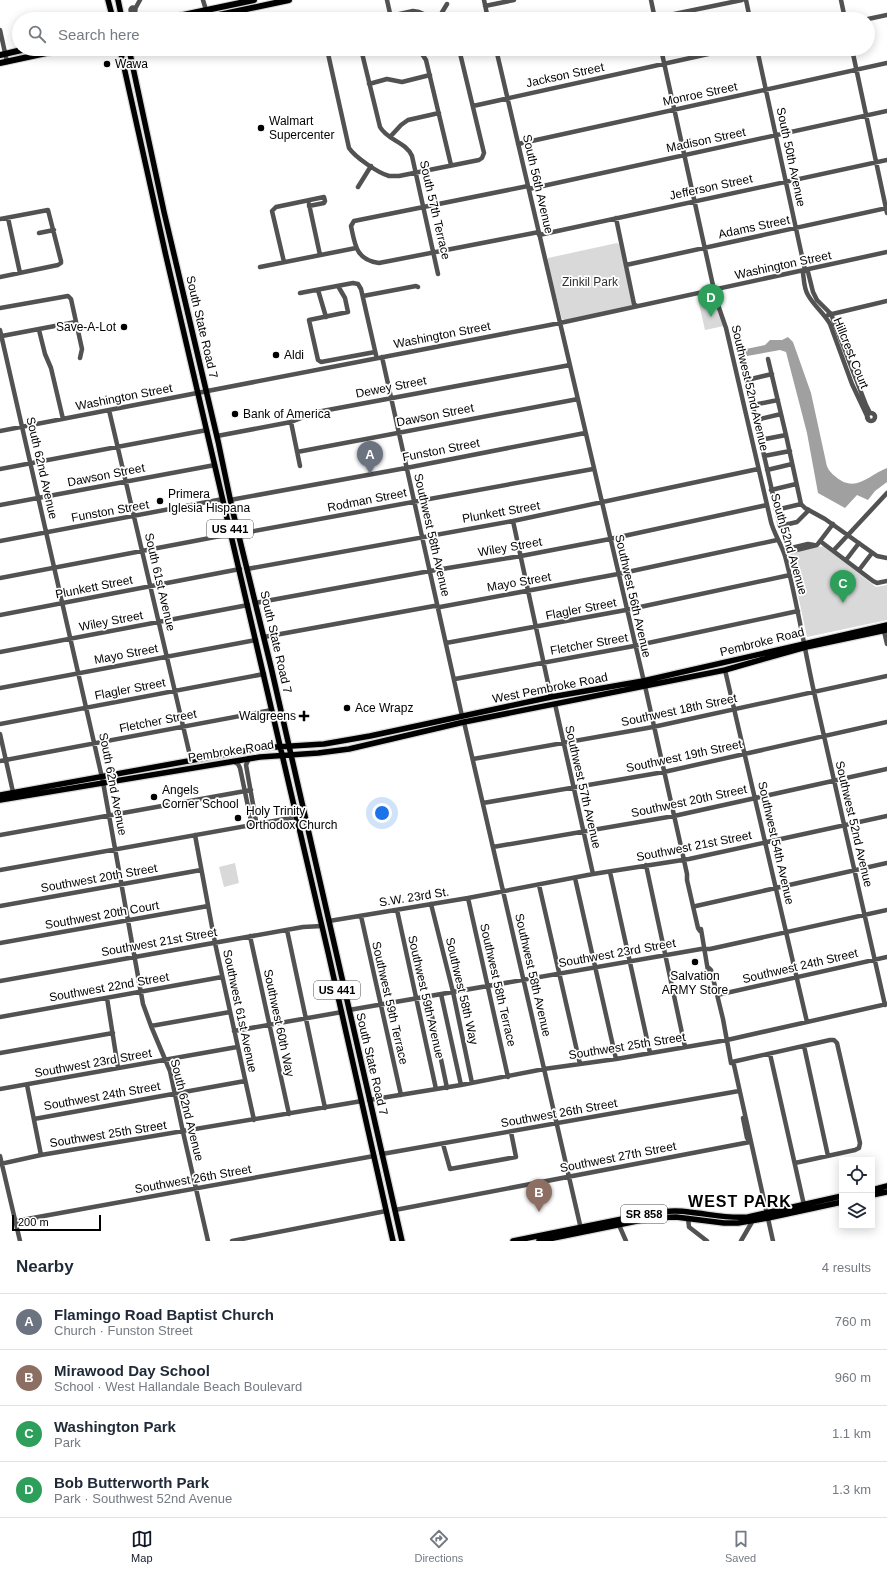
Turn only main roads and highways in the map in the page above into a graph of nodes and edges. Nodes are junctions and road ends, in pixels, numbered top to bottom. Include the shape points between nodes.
1 (108, 0) edge
2 (118, 0) edge
3 (254, 0) edge
4 (289, 0) edge
5 (237, 3) junction
6 (206, 10) joint
7 (111, 12) edge
8 (121, 12) edge
9 (197, 12) edge
10 (217, 12) edge
11 (233, 12) edge
12 (34, 56) edge
13 (122, 56) edge
14 (131, 56) edge
15 (0, 63) edge
16 (175, 290) junction
17 (176, 296) junction
18 (185, 302) junction
19 (220, 488) junction
20 (223, 499) junction
21 (230, 500) junction
22 (232, 508) junction
23 (246, 595) junction
24 (255, 603) junction
25 (248, 605) junction
26 (258, 612) junction
27 (887, 625) edge
28 (884, 629) edge
29 (805, 645) junction
30 (748, 657) junction
31 (714, 665) junction
32 (725, 670) junction
33 (694, 676) junction
34 (644, 684) junction
35 (581, 693) junction
36 (551, 697) junction
37 (555, 704) junction
38 (521, 710) junction
39 (463, 719) junction
40 (289, 746) junction
41 (280, 747) junction
42 (291, 754) junction
43 (282, 755) junction
44 (191, 760) junction
45 (150, 775) junction
46 (103, 779) junction
47 (13, 792) junction
48 (0, 795) edge
49 (0, 799) edge
50 (308, 865) junction
51 (319, 878) junction
52 (319, 912) junction
53 (328, 921) junction
54 (322, 926) junction
55 (332, 934) junction
56 (360, 1090) junction
57 (369, 1100) junction
58 (362, 1101) junction
59 (371, 1110) junction
60 (887, 1186) edge
61 (875, 1189) edge
62 (887, 1192) edge
63 (875, 1194) edge
64 (839, 1197) edge
65 (839, 1203) edge
66 (670, 1211) junction
67 (699, 1214) junction
68 (767, 1216) junction
69 (688, 1218) junction
70 (633, 1222) junction
71 (581, 1230) junction
72 (539, 1238) edge
73 (560, 1239) edge
74 (393, 1241) edge
75 (402, 1241) edge
76 (512, 1241) edge
77 (524, 1241) edge

1 - 7 main road
2 - 8 main road
3 - 5 highway
4 - 11 highway
5 - 6 highway
5 - 10 highway via 236,7
6 - 9 highway
12 - 15 highway
13 - 16 main road, South State Road 7 / US 441
14 - 18 main road, South State Road 7 / US 441
16 - 17 main road, South State Road 7 / US 441
16 - 18 main road
17 - 18 main road
17 - 19 main road, South State Road 7 / US 441
18 - 21 main road, South State Road 7 / US 441
19 - 20 main road, South State Road 7 / US 441
19 - 21 main road
20 - 22 main road
20 - 23 main road, South State Road 7 / US 441
21 - 22 main road, South State Road 7 / US 441
22 - 24 main road, South State Road 7 / US 441
23 - 24 main road via 249,601
23 - 25 main road, South State Road 7 / US 441
24 - 26 main road, South State Road 7 / US 441
25 - 26 main road
25 - 41 main road, South State Road 7 / US 441
26 - 40 main road, South State Road 7 / US 441
27 - 28 main road, Pembroke Road
28 - 29 main road, Pembroke Road
28 - 29 main road, Pembroke Road
29 - 30 main road, Pembroke Road
29 - 32 main road, Pembroke Road
30 - 31 main road, Pembroke Road
30 - 32 main road via 744,661 728,665
31 - 33 main road via 713,669
31 - 34 main road, Pembroke Road
32 - 33 main road, Pembroke Road
33 - 34 main road, Pembroke Road
34 - 35 main road, West Pembroke Road
34 - 37 main road, West Pembroke Road
35 - 36 main road, West Pembroke Road
35 - 37 main road via 561,698
36 - 38 main road via 546,702 530,705
36 - 39 main road, West Pembroke Road
37 - 38 main road, West Pembroke Road
38 - 39 main road, West Pembroke Road
39 - 40 main road, Pembroke Road via 324,744
39 - 42 main road, Pembroke Road via 430,730 349,749
40 - 41 main road, Pembroke Road
40 - 42 main road, South State Road 7 / US 441
41 - 43 main road, South State Road 7 / US 441
41 - 44 main road, Pembroke Road
42 - 43 main road, Pembroke Road
42 - 51 main road, South State Road 7 / US 441
43 - 45 main road, Pembroke Road
43 - 50 main road, South State Road 7 / US 441
44 - 45 main road via 185,767
44 - 46 main road, Pembroke Road
45 - 46 main road, Pembroke Road
46 - 47 main road, Pembroke Road
46 - 49 main road, Pembroke Road
47 - 48 main road, Pembroke Road
47 - 49 main road
50 - 51 main road
50 - 52 main road, South State Road 7 / US 441
51 - 53 main road, South State Road 7 / US 441
52 - 53 main road
52 - 54 main road, South State Road 7 / US 441
53 - 55 main road, South State Road 7 / US 441
54 - 55 main road
54 - 56 main road, South State Road 7 / US 441
55 - 57 main road, South State Road 7 / US 441
56 - 57 main road
56 - 58 main road, South State Road 7 / US 441
57 - 59 main road, South State Road 7 / US 441
58 - 59 main road
58 - 74 main road, South State Road 7 / US 441
59 - 75 main road, South State Road 7 / US 441
60 - 61 main road
62 - 63 main road
64 - 68 main road, SR 858
65 - 68 main road, SR 858
66 - 67 main road, SR 858
66 - 70 main road via 667,1214 644,1217
66 - 71 main road, SR 858
67 - 68 main road, SR 858 via 737,1218
67 - 69 main road
68 - 69 main road, SR 858 via 752,1222 724,1223
69 - 70 main road, SR 858 via 666,1217
70 - 71 main road, SR 858
71 - 72 main road, SR 858
71 - 73 main road, SR 858
72 - 73 main road, SR 858
72 - 76 main road, SR 858
72 - 77 main road

